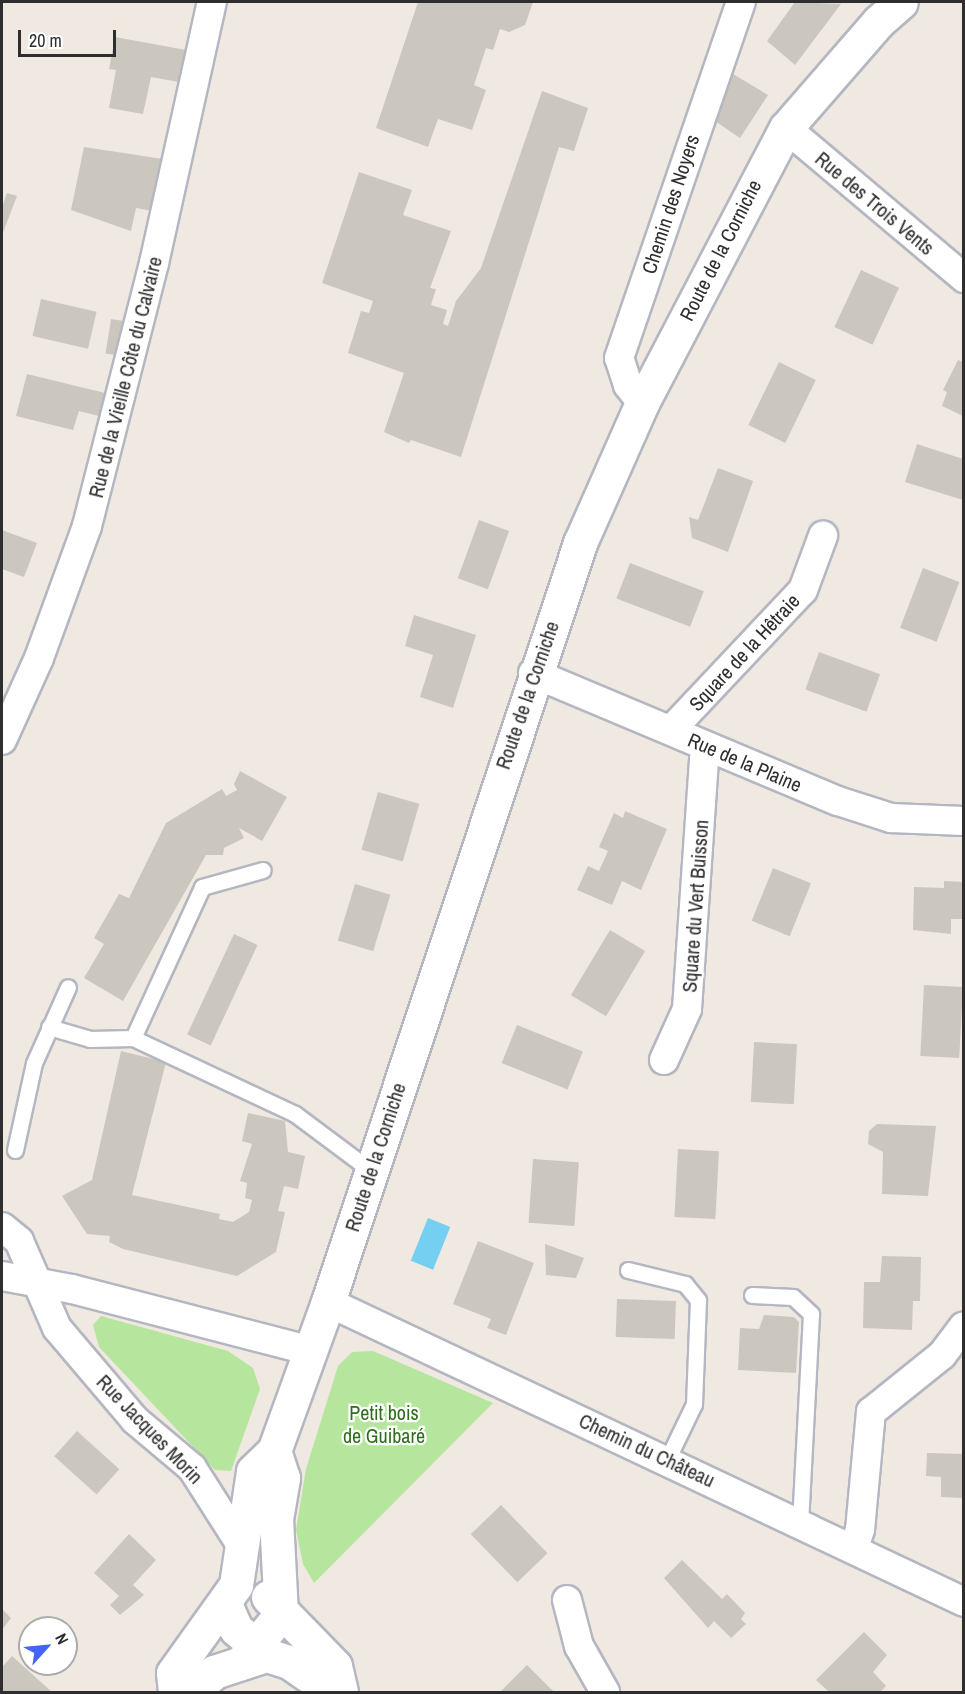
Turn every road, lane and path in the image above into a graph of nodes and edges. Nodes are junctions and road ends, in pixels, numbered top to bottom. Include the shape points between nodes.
1 (212, 2) edge
2 (741, 2) edge
3 (902, 2) edge
4 (786, 128) junction
5 (963, 278) edge
6 (642, 403) junction
7 (823, 536) dead end
8 (533, 673) junction
9 (670, 730) junction
10 (2, 740) edge
11 (705, 746) junction
12 (963, 821) edge
13 (263, 870) dead end
14 (68, 987) dead end
15 (49, 1027) junction
16 (132, 1038) junction
17 (664, 1060) dead end
18 (15, 1150) dead end
19 (370, 1170) junction
20 (2, 1227) edge
21 (628, 1270) dead end
22 (2, 1276) edge
23 (41, 1284) junction
24 (752, 1295) dead end
25 (328, 1302) junction
26 (963, 1326) edge
27 (310, 1351) junction
28 (274, 1450) junction
29 (667, 1460) junction
30 (800, 1522) junction
31 (241, 1545) junction
32 (854, 1548) junction
33 (567, 1600) dead end
34 (963, 1602) edge
35 (222, 1605) junction
36 (281, 1609) junction
37 (255, 1655) junction
38 (338, 1688) edge
39 (175, 1692) edge
40 (180, 1692) edge
41 (605, 1692) edge

1 - 10 street, Rue de la Vieille Côte du Calvaire via 154,263 87,525 39,658
2 - 6 street, Chemin des Noyers via 619,358 628,385
3 - 4 street, Route de la Corniche via 870,31
4 - 5 street, Rue des Trois Vents
4 - 6 street, Route de la Corniche
6 - 8 street, Route de la Corniche via 579,543
7 - 9 street, Square de la Hêtraie via 803,590
8 - 9 street, Rue de la Plaine
8 - 19 street, Route de la Corniche
9 - 11 street, Rue de la Plaine
11 - 12 street, Rue de la Plaine via 891,818
11 - 17 street, Square du Vert Buisson via 687,1009
13 - 16 lane via 202,887
14 - 15 lane
15 - 16 lane via 90,1039
15 - 18 lane via 34,1063
16 - 19 lane via 295,1114
19 - 25 street, Route de la Corniche
20 - 23 street via 19,1241
21 - 29 lane via 685,1284 698,1300 694,1404
22 - 23 street
23 - 27 street
23 - 31 street, Rue Jacques Morin via 57,1328 135,1420 192,1468
24 - 30 lane via 793,1297 812,1314
25 - 27 street, Route de la Corniche
25 - 29 street, Chemin du Château
26 - 32 street via 942,1355 872,1412 860,1530
27 - 28 street, Route de la Corniche
28 - 31 street, Route de la Corniche via 253,1471
28 - 36 street via 283,1478 276,1519
29 - 30 street, Chemin du Château
30 - 32 street, Chemin du Château
31 - 35 street, Route de la Corniche
32 - 34 street, Chemin du Château
33 - 41 street via 579,1646
35 - 36 street via 257,1591
35 - 37 street
35 - 39 street via 173,1673
36 - 37 street
36 - 38 street via 335,1666
37 - 38 street via 289,1662 315,1680
37 - 40 street via 214,1672 192,1692

